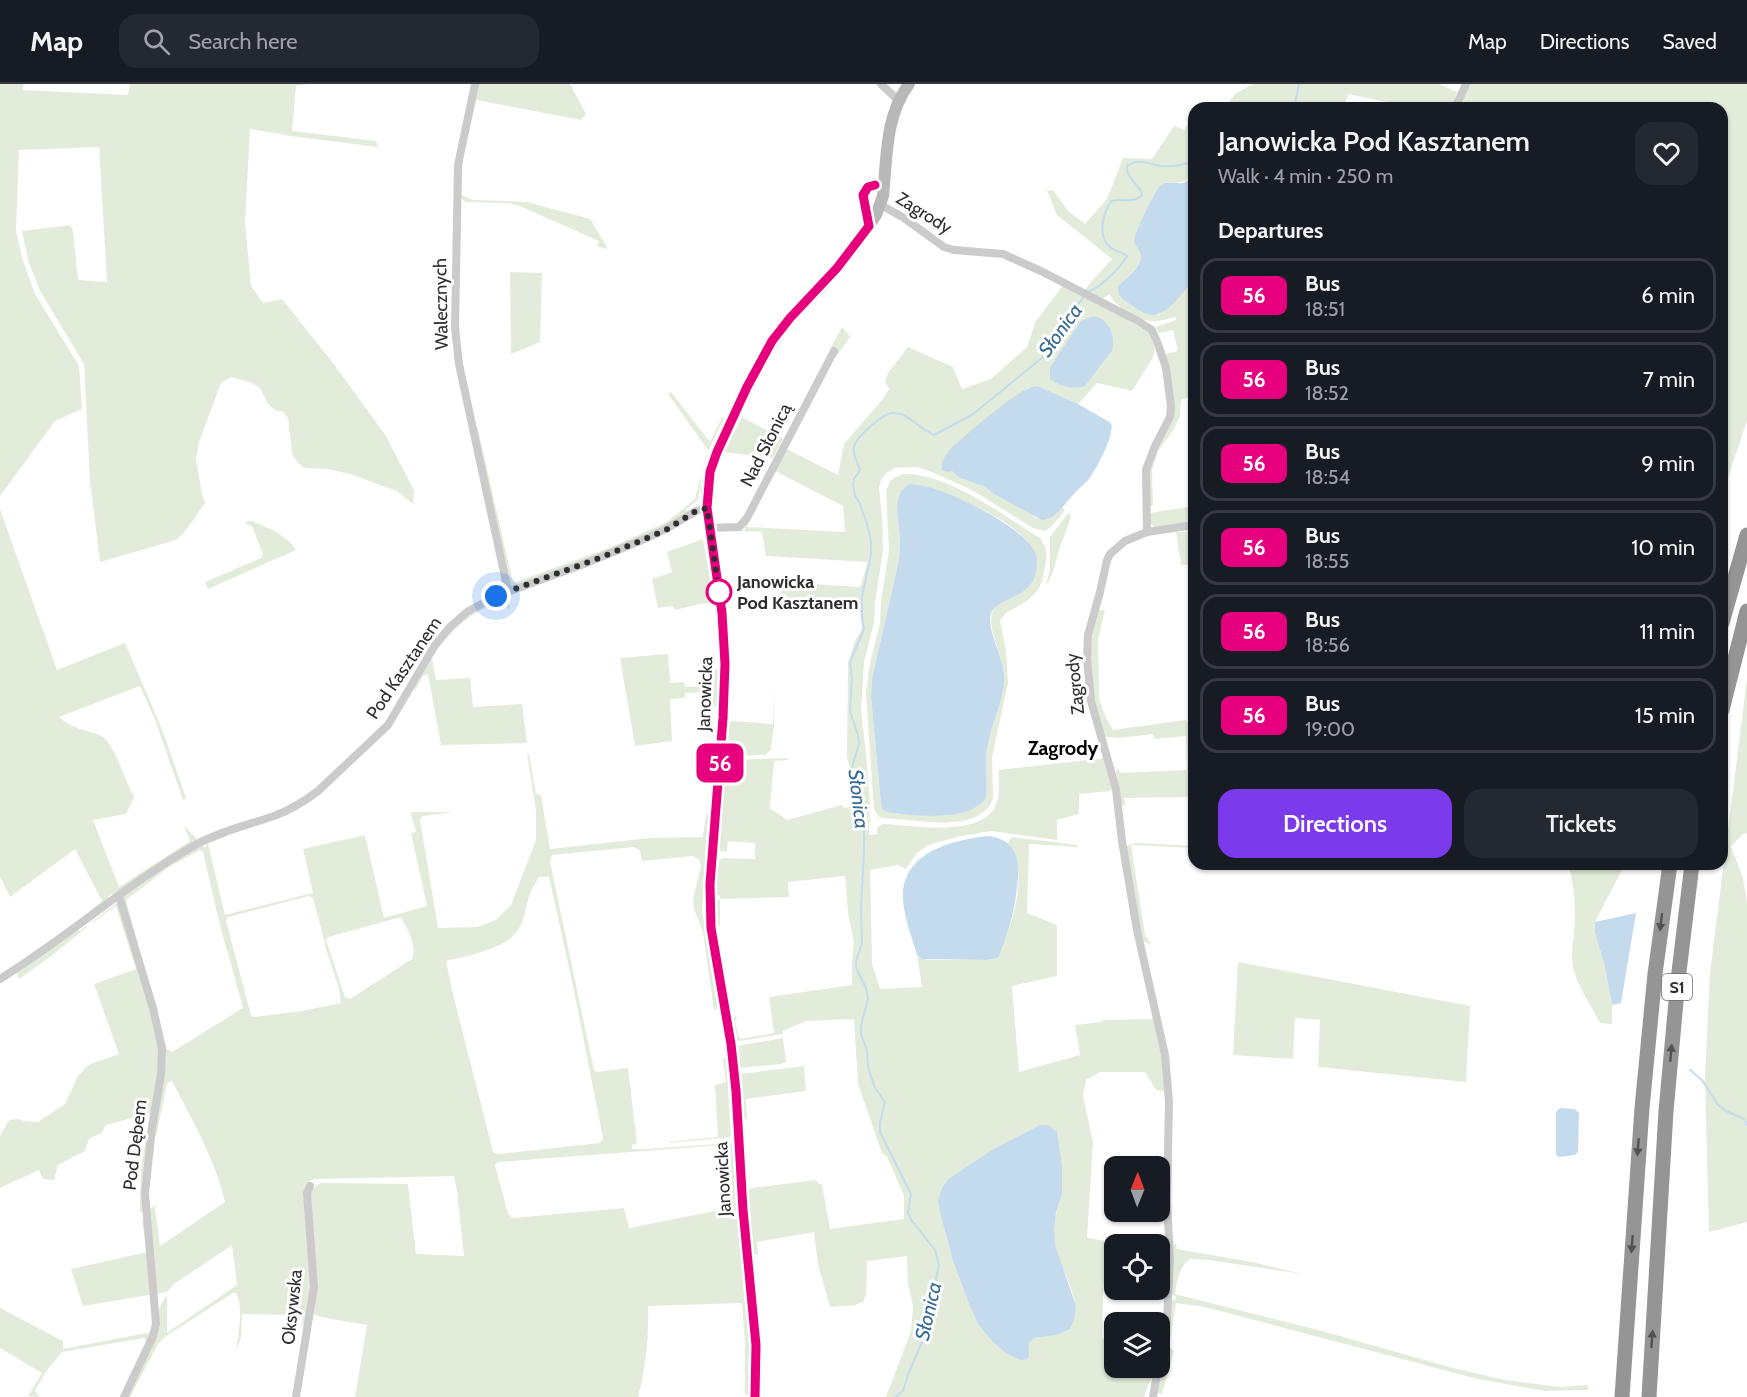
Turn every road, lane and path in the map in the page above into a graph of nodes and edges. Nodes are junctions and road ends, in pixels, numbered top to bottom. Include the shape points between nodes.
1 (475, 84) edge
2 (881, 84) edge
3 (909, 84) edge
4 (1466, 84) edge
5 (899, 101) junction
6 (1458, 102) edge
7 (881, 206) junction
8 (834, 351) dead end
9 (707, 508) junction
10 (1188, 526) edge
11 (709, 528) junction
12 (1147, 532) junction
13 (1747, 535) edge
14 (508, 591) junction
15 (1728, 602) edge
16 (1747, 611) edge
17 (1728, 686) edge
18 (1669, 870) edge
19 (1691, 870) edge
20 (119, 896) junction
21 (0, 979) edge
22 (310, 1186) dead end
23 (1167, 1312) edge
24 (1156, 1378) edge
25 (124, 1397) edge
26 (296, 1397) edge
27 (755, 1397) edge
28 (1153, 1397) edge
29 (1622, 1397) edge
30 (1648, 1397) edge

1 - 14 street, Walecznych via 458,165 455,328 459,364
2 - 5 street
3 - 5 street, Janowicka
4 - 6 street
5 - 7 street, Janowicka via 889,133
7 - 9 street, Janowicka via 852,249 790,318 763,356 713,462
7 - 12 street, Zagrody via 944,247 1003,254 1152,330 1167,368 1172,411 1146,470
8 - 11 street, Nad Słonicą via 747,518 738,527
9 - 11 street, Janowicka
9 - 14 street, Pod Kasztanem via 602,557
10 - 12 street
11 - 27 street, Janowicka via 725,664 710,912 736,1091 756,1345
12 - 23 street, Zagrody via 1118,545 1107,560 1088,635 1087,672 1091,701 1116,789 1137,930 1165,1054 1169,1102
13 - 15 highway
14 - 20 street, Pod Kasztanem via 477,606 449,628 388,724 318,791 281,813 200,842
16 - 17 highway
18 -> 29 highway, S1 via 1642,1108
30 -> 19 highway, S1 via 1666,1111
20 - 21 street, Pod Kasztanem
20 - 25 street, Pod Dębem via 153,1008 162,1060 145,1193 156,1324
22 - 26 street, Oksywska via 307,1193 315,1274
24 - 28 street

